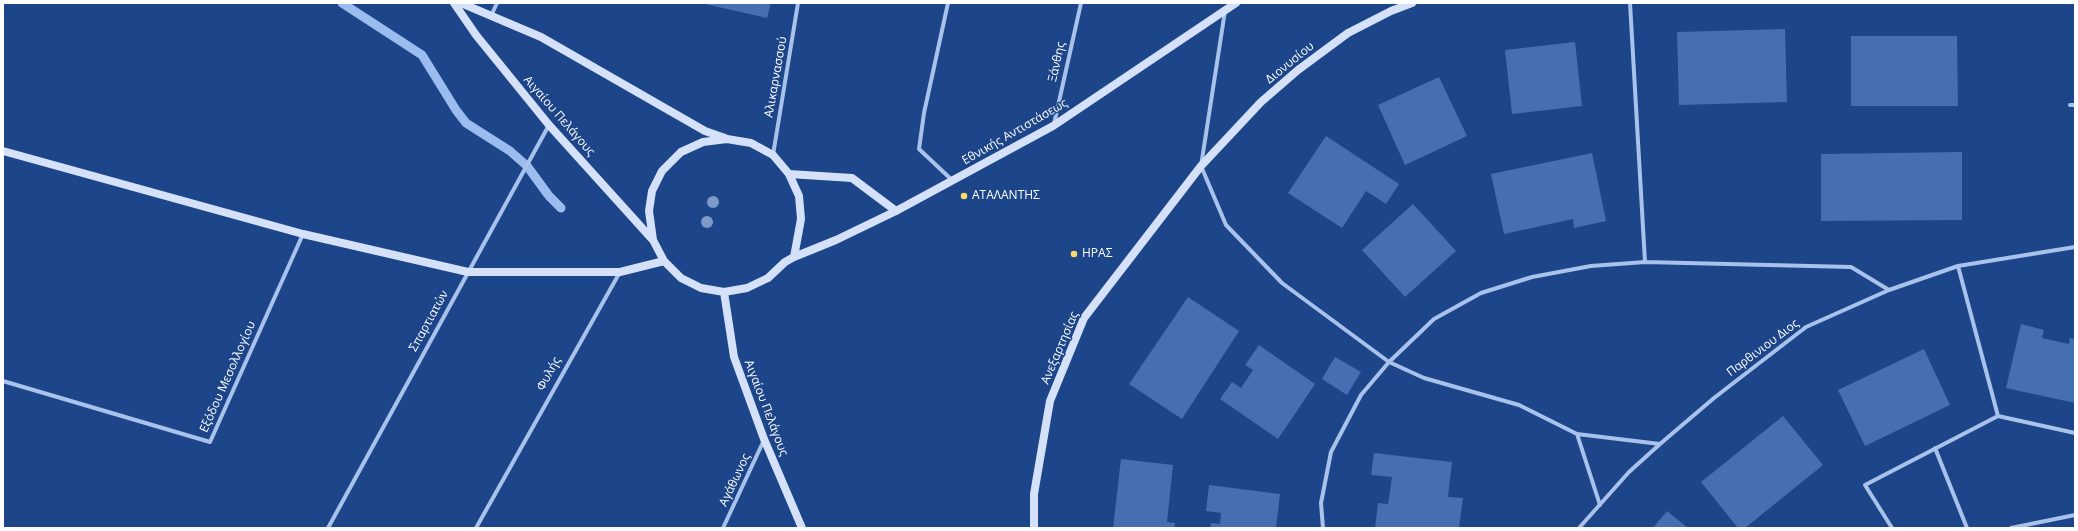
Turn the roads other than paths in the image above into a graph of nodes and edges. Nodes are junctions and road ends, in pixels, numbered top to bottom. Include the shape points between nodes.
1 (454, 3) edge
2 (461, 3) edge
3 (497, 3) edge
4 (798, 3) edge
5 (948, 3) edge
6 (1081, 3) edge
7 (1236, 3) edge
8 (1412, 3) edge
9 (1630, 3) edge
10 (1226, 9) junction
11 (491, 16) junction
12 (2070, 106) dead end
13 (2075, 106) edge
14 (549, 125) junction
15 (1053, 126) junction
16 (727, 139) junction
17 (3, 151) edge
18 (773, 155) junction
19 (1201, 166) junction
20 (789, 174) junction
21 (953, 181) junction
22 (896, 210) junction
23 (303, 234) junction
24 (652, 240) junction
25 (2075, 247) edge
26 (794, 258) junction
27 (664, 261) junction
28 (1645, 262) junction
29 (1958, 266) junction
30 (468, 272) junction
31 (620, 272) junction
32 (1889, 290) junction
33 (724, 292) junction
34 (1389, 362) junction
35 (3, 381) edge
36 (1998, 416) junction
37 (2075, 433) edge
38 (1577, 434) junction
39 (764, 440) junction
40 (1660, 444) junction
41 (1935, 448) junction
42 (1600, 505) junction
43 (2075, 515) edge
44 (328, 528) edge
45 (476, 528) edge
46 (723, 528) edge
47 (802, 528) edge
48 (1034, 528) edge
49 (1322, 528) edge
50 (1579, 528) edge
51 (1892, 528) edge
52 (1967, 528) edge
53 (2011, 528) edge

1 - 14 street, Αιγαίου Πελάγους via 476,35
2 - 11 street
3 - 11 street
4 - 18 street, Αλικαρνασσού
5 - 21 street via 919,149
6 - 15 street, Ξάνθης
7 - 10 street, Εθνικής Αντιστάσεως
8 - 19 street, Διονυσίου via 1348,33 1298,70 1260,102
9 - 28 street
10 - 15 street, Εθνικής Αντιστάσεως
10 - 19 street
11 - 16 street via 541,37 705,131
12 - 13 street
14 - 24 street, Αιγαίου Πελάγους
14 - 30 street, Σπαρτιατών
15 - 21 street, Εθνικής Αντιστάσεως
16 - 18 street via 751,143
16 - 24 street via 703,142 681,152 662,171 652,191 649,211
17 - 23 street
18 - 20 street
19 - 34 street via 1226,225 1231,231 1282,284
19 - 48 street, Ανεξαρτησίας via 1084,318 1050,401 1034,494
20 - 22 street via 852,178
20 - 26 street via 799,196 801,219
21 - 22 street, Εθνικής Αντιστάσεως
22 - 26 street, Εθνικής Αντιστάσεως
23 - 30 street
23 - 35 street, Εξόδου Μεσολλογίου via 210,442
24 - 27 street, Εθνικής Αντιστάσεως
25 - 29 street, Παρθινιου Διος
26 - 33 street, Εθνικής Αντιστάσεως via 785,262 768,278 747,288
27 - 31 street
27 - 33 street, Εθνικής Αντιστάσεως via 681,278 701,288
28 - 32 street via 1851,267
28 - 34 street via 1591,266 1532,277 1482,293 1434,320
29 - 32 street, Παρθινιου Διος
29 - 36 street
30 - 31 street
30 - 44 street, Σπαρτιατών
31 - 45 street, Φυλής
32 - 40 street, Παρθινιου Διος via 1806,327 1714,398
33 - 39 street, Αιγαίου Πελάγους via 734,357
34 - 38 street via 1424,378 1520,405
34 - 49 street via 1361,396 1331,452 1321,503
36 - 37 street
36 - 41 street
38 - 40 street
38 - 42 street
39 - 46 street, Αγάθωνος
39 - 47 street, Αιγαίου Πελάγους
40 - 42 street, Παρθινιου Διος via 1629,472
41 - 51 street via 1865,485
41 - 52 street
42 - 50 street, Παρθινιου Διος
43 - 53 street

